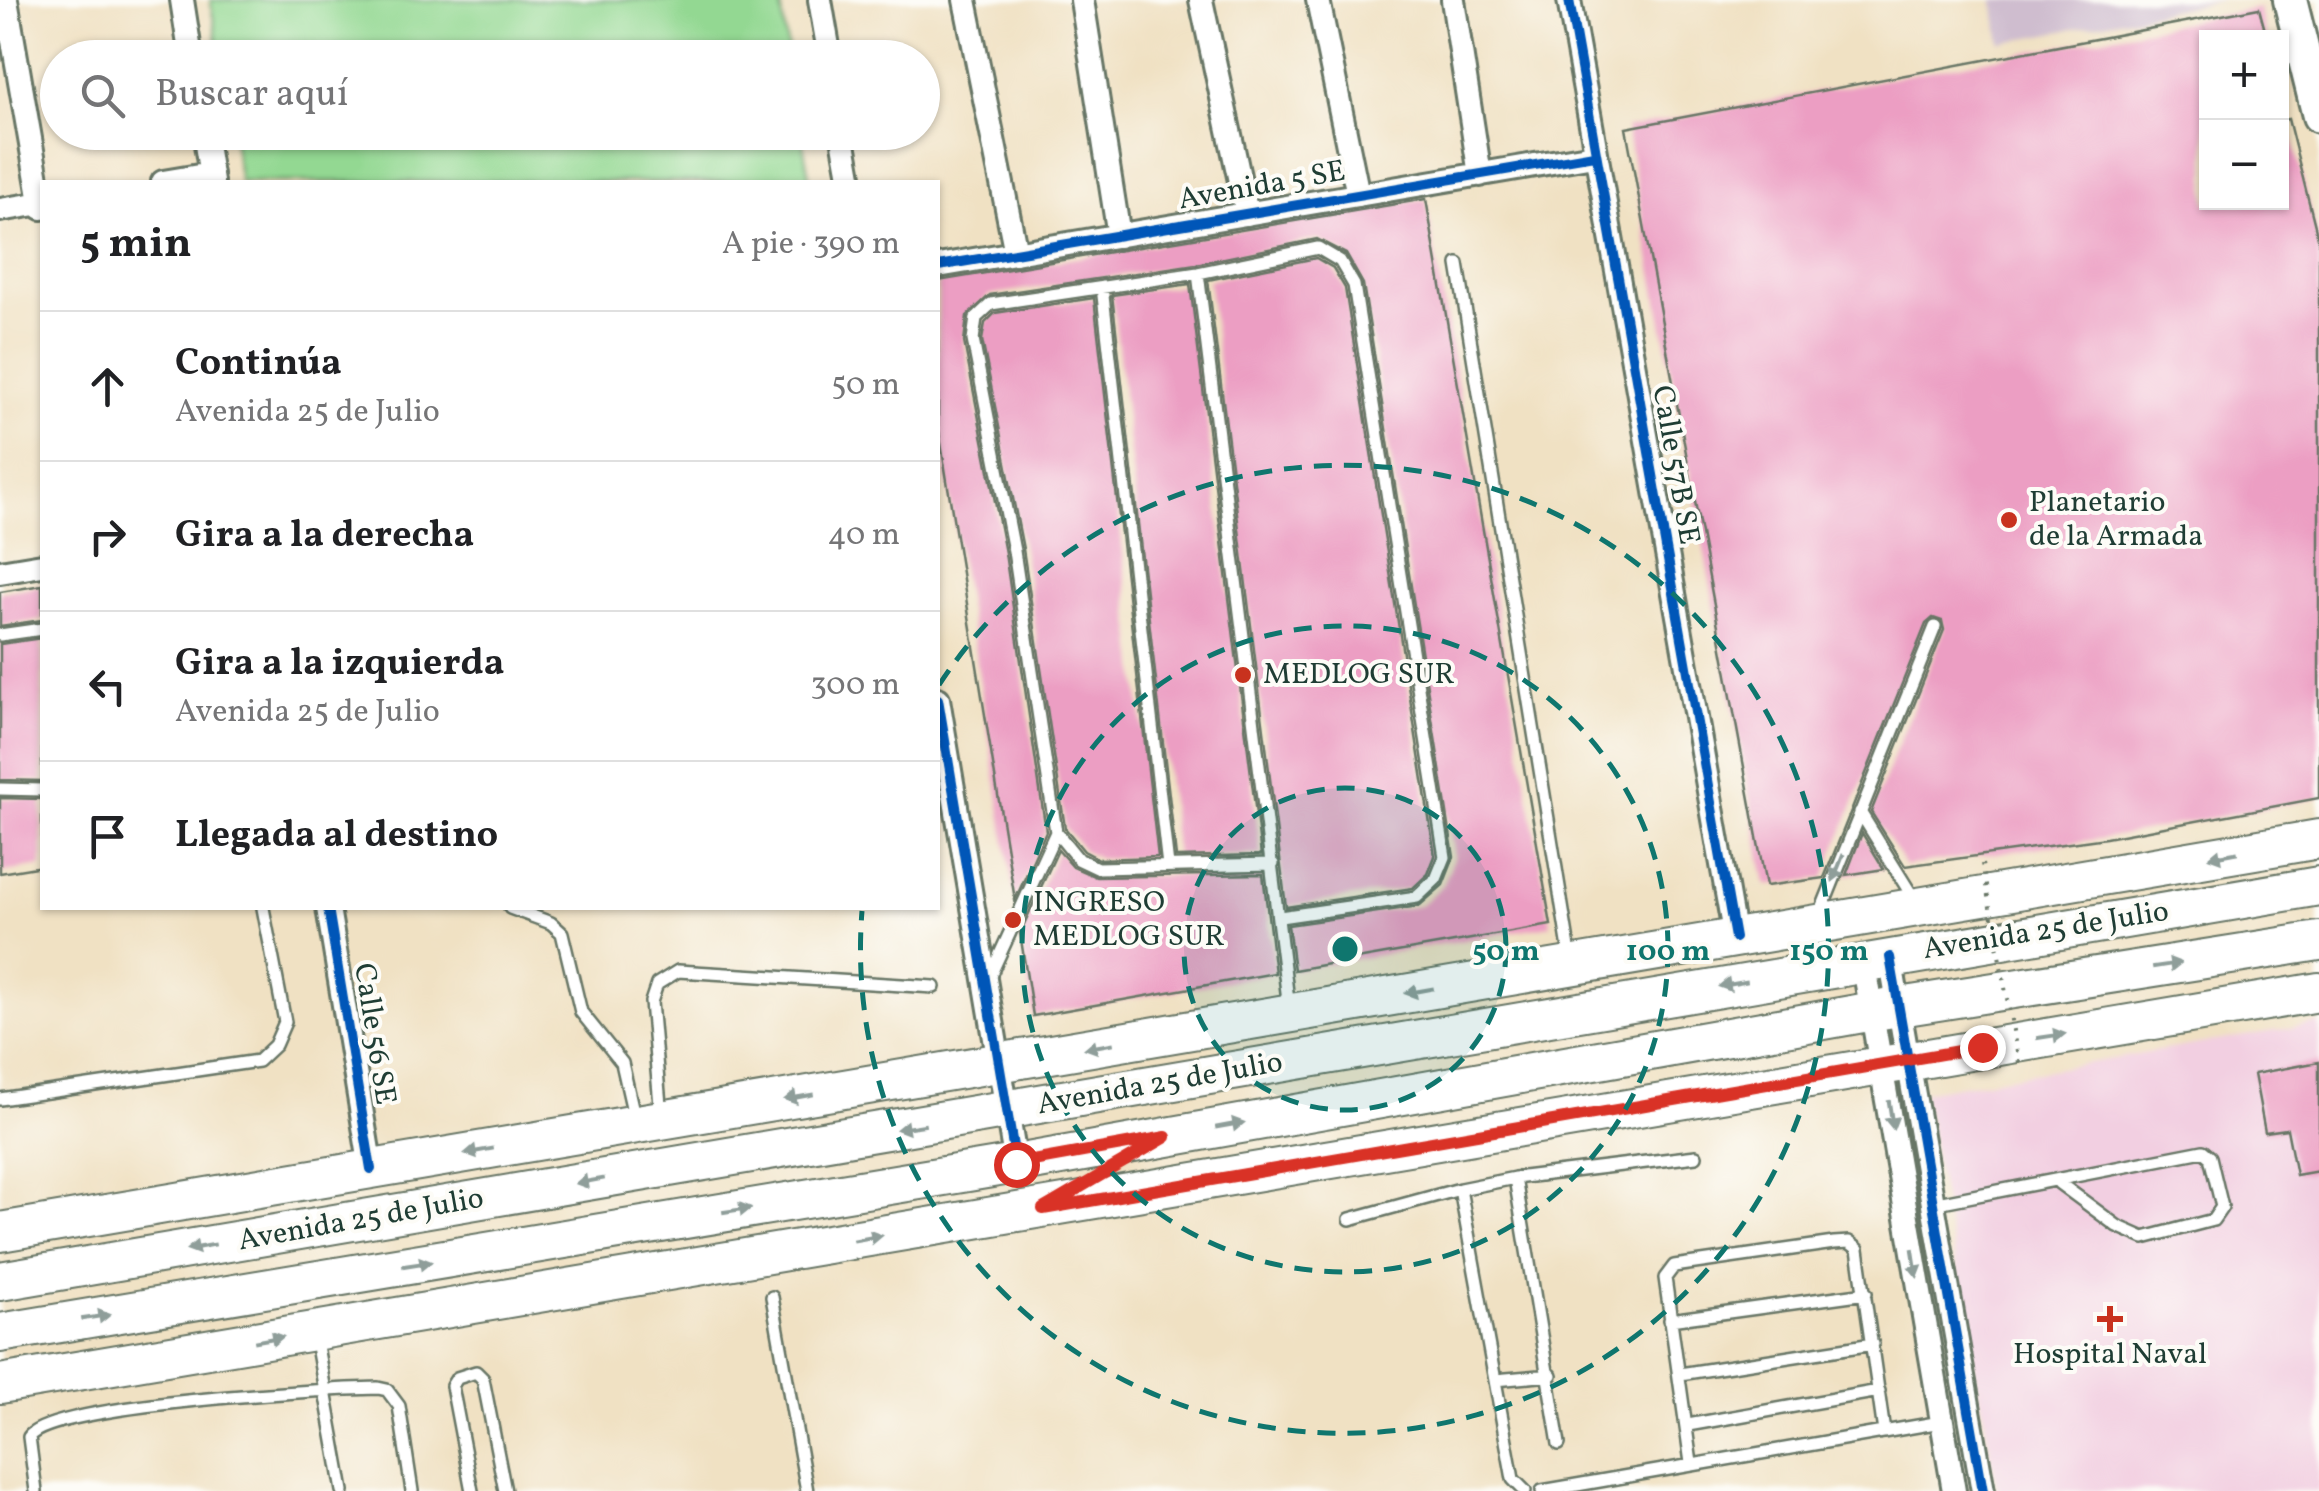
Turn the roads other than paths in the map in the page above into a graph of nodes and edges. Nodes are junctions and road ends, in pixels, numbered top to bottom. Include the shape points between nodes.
1 (6, 0) edge
2 (182, 0) edge
3 (820, 0) edge
4 (964, 0) edge
5 (1082, 0) edge
6 (1201, 0) edge
7 (1318, 0) edge
8 (1453, 0) edge
9 (1569, 0) edge
10 (2290, 0) edge
11 (189, 40) edge
12 (827, 40) edge
13 (2319, 116) edge
14 (207, 150) edge
15 (845, 150) edge
16 (1594, 156) junction
17 (1480, 174) junction
18 (211, 178) edge
19 (851, 180) edge
20 (40, 194) edge
21 (1358, 195) junction
22 (40, 205) edge
23 (0, 210) edge
24 (1247, 214) junction
25 (1119, 236) junction
26 (1016, 253) junction
27 (1458, 264) dead end
28 (940, 266) edge
29 (1198, 273) junction
30 (1102, 287) junction
31 (40, 565) edge
32 (0, 572) edge
33 (1935, 627) dead end
34 (40, 628) edge
35 (0, 635) edge
36 (940, 711) edge
37 (0, 789) edge
38 (40, 790) edge
39 (1860, 812) junction
40 (1056, 832) junction
41 (2319, 839) edge
42 (1273, 864) junction
43 (1168, 866) junction
44 (2319, 886) edge
45 (1918, 906) junction
46 (262, 910) edge
47 (328, 910) edge
48 (516, 910) edge
49 (1280, 917) junction
50 (1816, 924) junction
51 (1734, 938) junction
52 (2319, 942) edge
53 (1874, 959) junction
54 (1572, 965) junction
55 (986, 986) junction
56 (934, 987) dead end
57 (2319, 992) edge
58 (1899, 1007) junction
59 (1289, 1013) junction
60 (1824, 1020) junction
61 (1894, 1061) junction
62 (998, 1062) junction
63 (0, 1099) edge
64 (1007, 1112) junction
65 (649, 1122) junction
66 (1166, 1137) junction
67 (1696, 1156) dead end
68 (1016, 1164) junction
69 (371, 1170) junction
70 (1515, 1178) junction
71 (2058, 1182) junction
72 (1460, 1189) junction
73 (1932, 1204) junction
74 (1906, 1207) junction
75 (1043, 1209) junction
76 (1350, 1219) dead end
77 (0, 1232) edge
78 (0, 1281) edge
79 (1866, 1293) junction
80 (772, 1296) dead end
81 (1670, 1320) junction
82 (314, 1331) junction
83 (0, 1334) edge
84 (1873, 1344) junction
85 (1680, 1374) junction
86 (1550, 1375) junction
87 (1495, 1380) junction
88 (0, 1384) edge
89 (324, 1390) junction
90 (1879, 1391) junction
91 (1942, 1422) junction
92 (1688, 1424) junction
93 (1884, 1432) junction
94 (1560, 1444) dead end
95 (1691, 1464) junction
96 (36, 1491) edge
97 (343, 1491) edge
98 (412, 1491) edge
99 (472, 1491) edge
100 (506, 1491) edge
101 (808, 1491) edge
102 (1525, 1491) edge
103 (1542, 1491) edge
104 (1954, 1491) edge
105 (1982, 1491) edge

1 - 20 street
2 - 11 street
3 - 12 street
4 - 26 street
5 - 25 street
6 - 24 street
7 - 21 street
8 - 17 street
9 - 16 street, Calle 57B SE
10 - 13 main road
14 - 18 street
15 - 19 street
16 - 17 street, Avenida 5 SE
16 - 51 street, Calle 57B SE
17 - 21 street, Avenida 5 SE
21 - 24 street, Avenida 5 SE
22 - 23 street
24 - 25 street, Avenida 5 SE
25 - 26 street, Avenida 5 SE
26 - 28 street, Avenida 5 SE
27 - 54 lane
29 - 30 lane
29 - 42 lane
29 - 49 lane via 1318,248 1340,261 1354,285 1445,857 1436,879 1416,898
30 - 40 lane via 992,304 976,318 973,340 1014,551
30 - 43 lane
31 - 32 street
33 - 39 lane
34 - 35 lane
36 - 55 street
37 - 38 lane
39 - 45 lane
39 -> 50 lane
40 - 43 lane via 1078,859 1096,868
40 - 55 lane
41 -> 45 main road, Avenida 25 de Julio
42 - 43 lane
42 - 49 lane
44 - 53 main road, Avenida 25 de Julio
45 - 50 main road, Avenida 25 de Julio
46 - 63 lane via 285,1022 258,1061
47 - 69 street, Calle 56 SE
48 - 65 lane via 562,933 581,1012 622,1064
49 - 59 lane
50 - 51 main road, Avenida 25 de Julio
51 - 54 main road, Avenida 25 de Julio
58 -> 52 main road, Avenida 25 de Julio
53 - 58 street
53 - 58 main road via 1909,962
53 - 60 main road via 1843,982 1840,1006
53 -> 64 main road, Avenida 25 de Julio
54 -> 59 main road, Avenida 25 de Julio
55 - 62 street
56 - 65 lane via 678,971 657,984 651,1002
61 -> 57 main road
58 - 60 main road, Avenida 25 de Julio
58 - 61 street
59 -> 62 main road, Avenida 25 de Julio
66 -> 60 main road, Avenida 25 de Julio
61 - 73 street
61 -> 74 street
61 - 75 main road
62 - 64 street
62 -> 65 main road, Avenida 25 de Julio
64 - 68 street
64 -> 78 main road, Avenida 25 de Julio
65 -> 69 main road, Avenida 25 de Julio
66 - 68 main road, Avenida 25 de Julio
66 - 75 main road
67 - 70 lane
83 -> 68 main road, Avenida 25 de Julio
69 - 77 main road, Avenida 25 de Julio
70 - 72 lane
70 - 86 lane
71 - 71 lane via 2204,1152 2222,1207 2213,1220 2144,1238 2116,1226
71 - 73 lane
72 - 76 lane
72 - 87 lane
73 - 74 street
73 - 105 street
74 -> 91 street
82 -> 75 main road
79 - 81 lane
79 - 81 lane via 1858,1248 1834,1243 1674,1266 1664,1278
79 - 84 lane
80 - 101 lane
81 - 85 lane
88 -> 82 main road
82 - 89 lane
84 - 85 lane
84 - 90 lane
85 - 92 lane
86 - 87 lane
86 - 94 lane
87 - 102 lane via 1513,1479
89 - 96 lane via 159,1404 44,1424 29,1437
89 - 97 lane
89 - 98 lane via 378,1388 395,1398
90 - 92 lane
90 - 93 lane
91 - 93 lane
91 - 104 street
92 - 95 lane
93 - 95 lane
95 - 103 lane
99 - 100 lane via 452,1386 476,1372 483,1379

